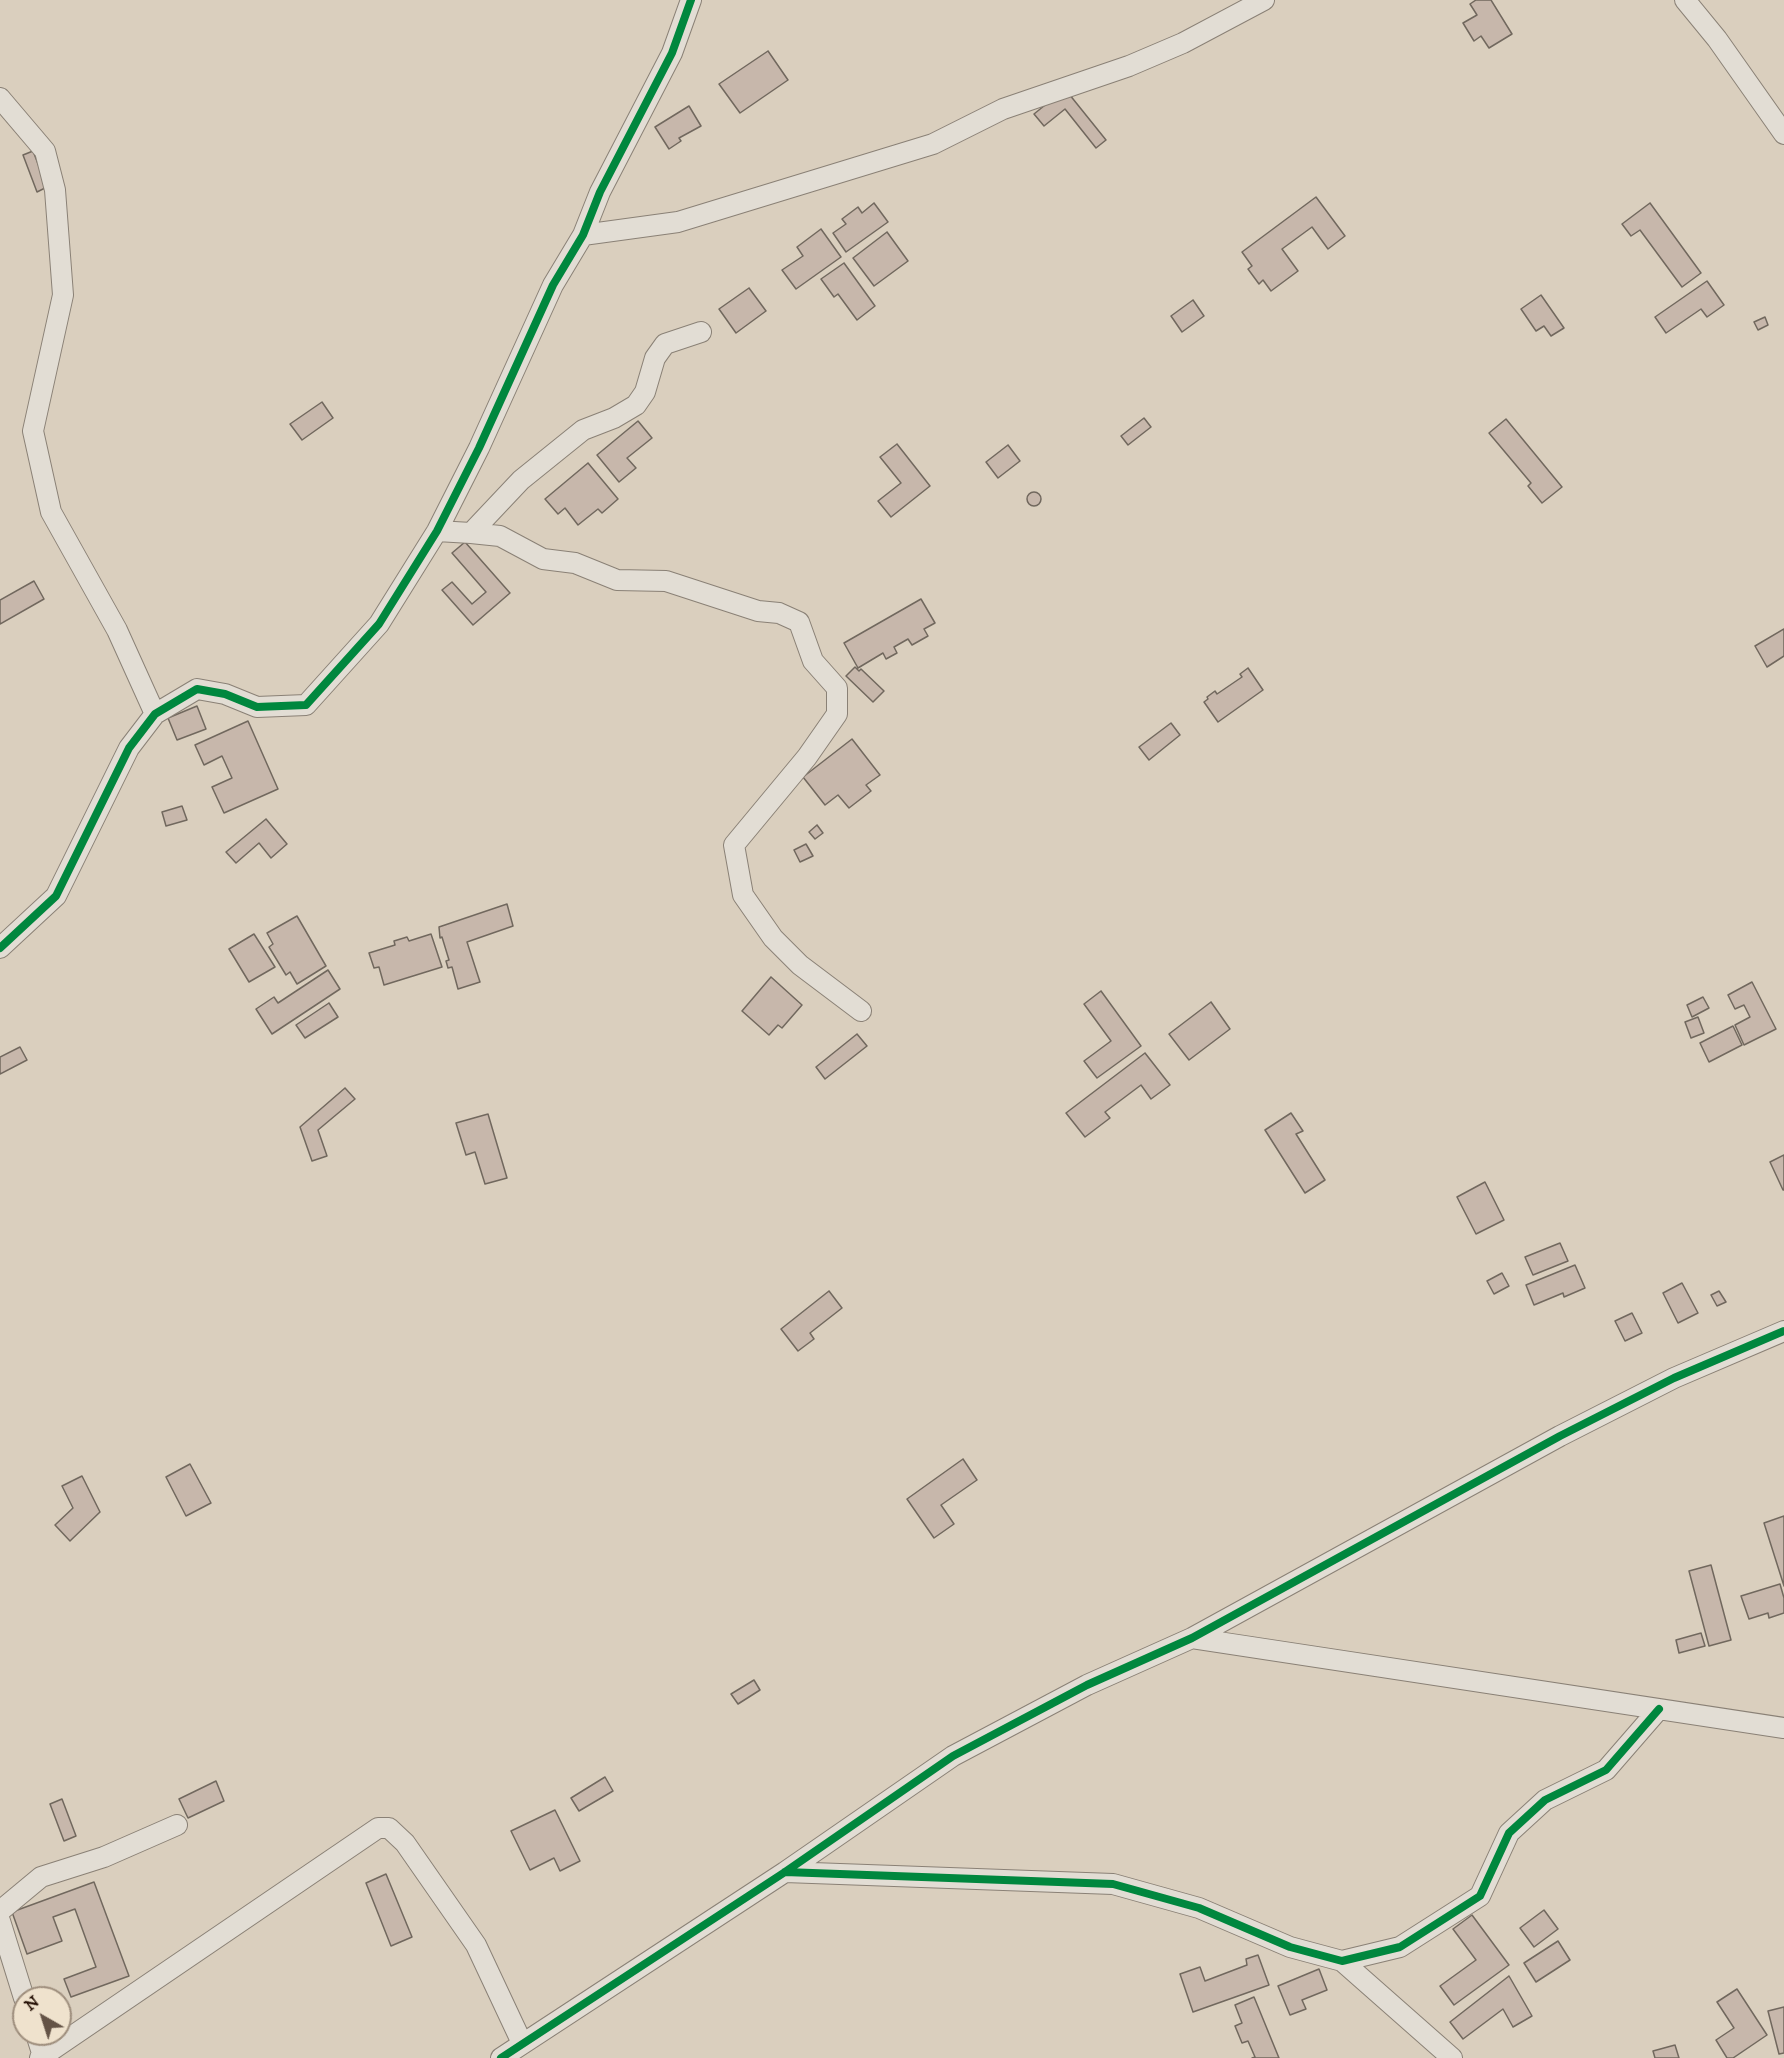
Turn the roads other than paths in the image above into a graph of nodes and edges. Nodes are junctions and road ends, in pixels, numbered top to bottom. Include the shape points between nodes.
1 (691, 0) edge
2 (1264, 0) edge
3 (1685, 0) edge
4 (0, 98) edge
5 (1784, 134) edge
6 (583, 235) junction
7 (701, 332) dead end
8 (436, 531) junction
9 (471, 533) junction
10 (155, 714) junction
11 (0, 948) edge
12 (861, 1011) dead end
13 (1784, 1331) edge
14 (1192, 1638) junction
15 (1659, 1709) junction
16 (1784, 1728) edge
17 (177, 1825) dead end
18 (785, 1872) junction
19 (0, 1911) edge
20 (0, 1921) edge
21 (1342, 1961) junction
22 (20, 1986) edge
23 (522, 2043) junction
24 (42, 2057) edge
25 (501, 2058) edge
26 (1452, 2058) edge

1 - 6 street via 672,53 600,192
2 - 6 street via 1151,57 1004,109 933,144 678,222
3 - 5 street
4 - 10 street via 45,152 54,190 63,295 33,430 51,512 117,630
6 - 8 street via 553,285 479,448
7 - 9 street via 665,344 655,358 645,392 636,405 583,430 521,480
8 - 9 street
8 - 10 street via 379,624 306,705 256,707 225,694 197,689
9 - 12 street via 500,536 543,559 575,563 617,579 666,581 799,622 813,661 837,688 837,714 734,845 743,895 773,938 800,965
10 - 11 street via 129,748 56,896
13 - 14 street via 1674,1378 1560,1436
14 - 15 street
14 - 18 street via 1087,1685 953,1756
15 - 16 street
15 - 21 street via 1606,1770 1545,1800 1509,1833 1480,1896 1400,1947
17 - 19 street via 104,1857 41,1877
18 - 21 street via 1113,1884 1199,1908 1290,1947
18 - 23 street
20 - 22 street
21 - 26 street
23 - 24 street via 476,1945 405,1843 389,1828 378,1828
23 - 25 street

